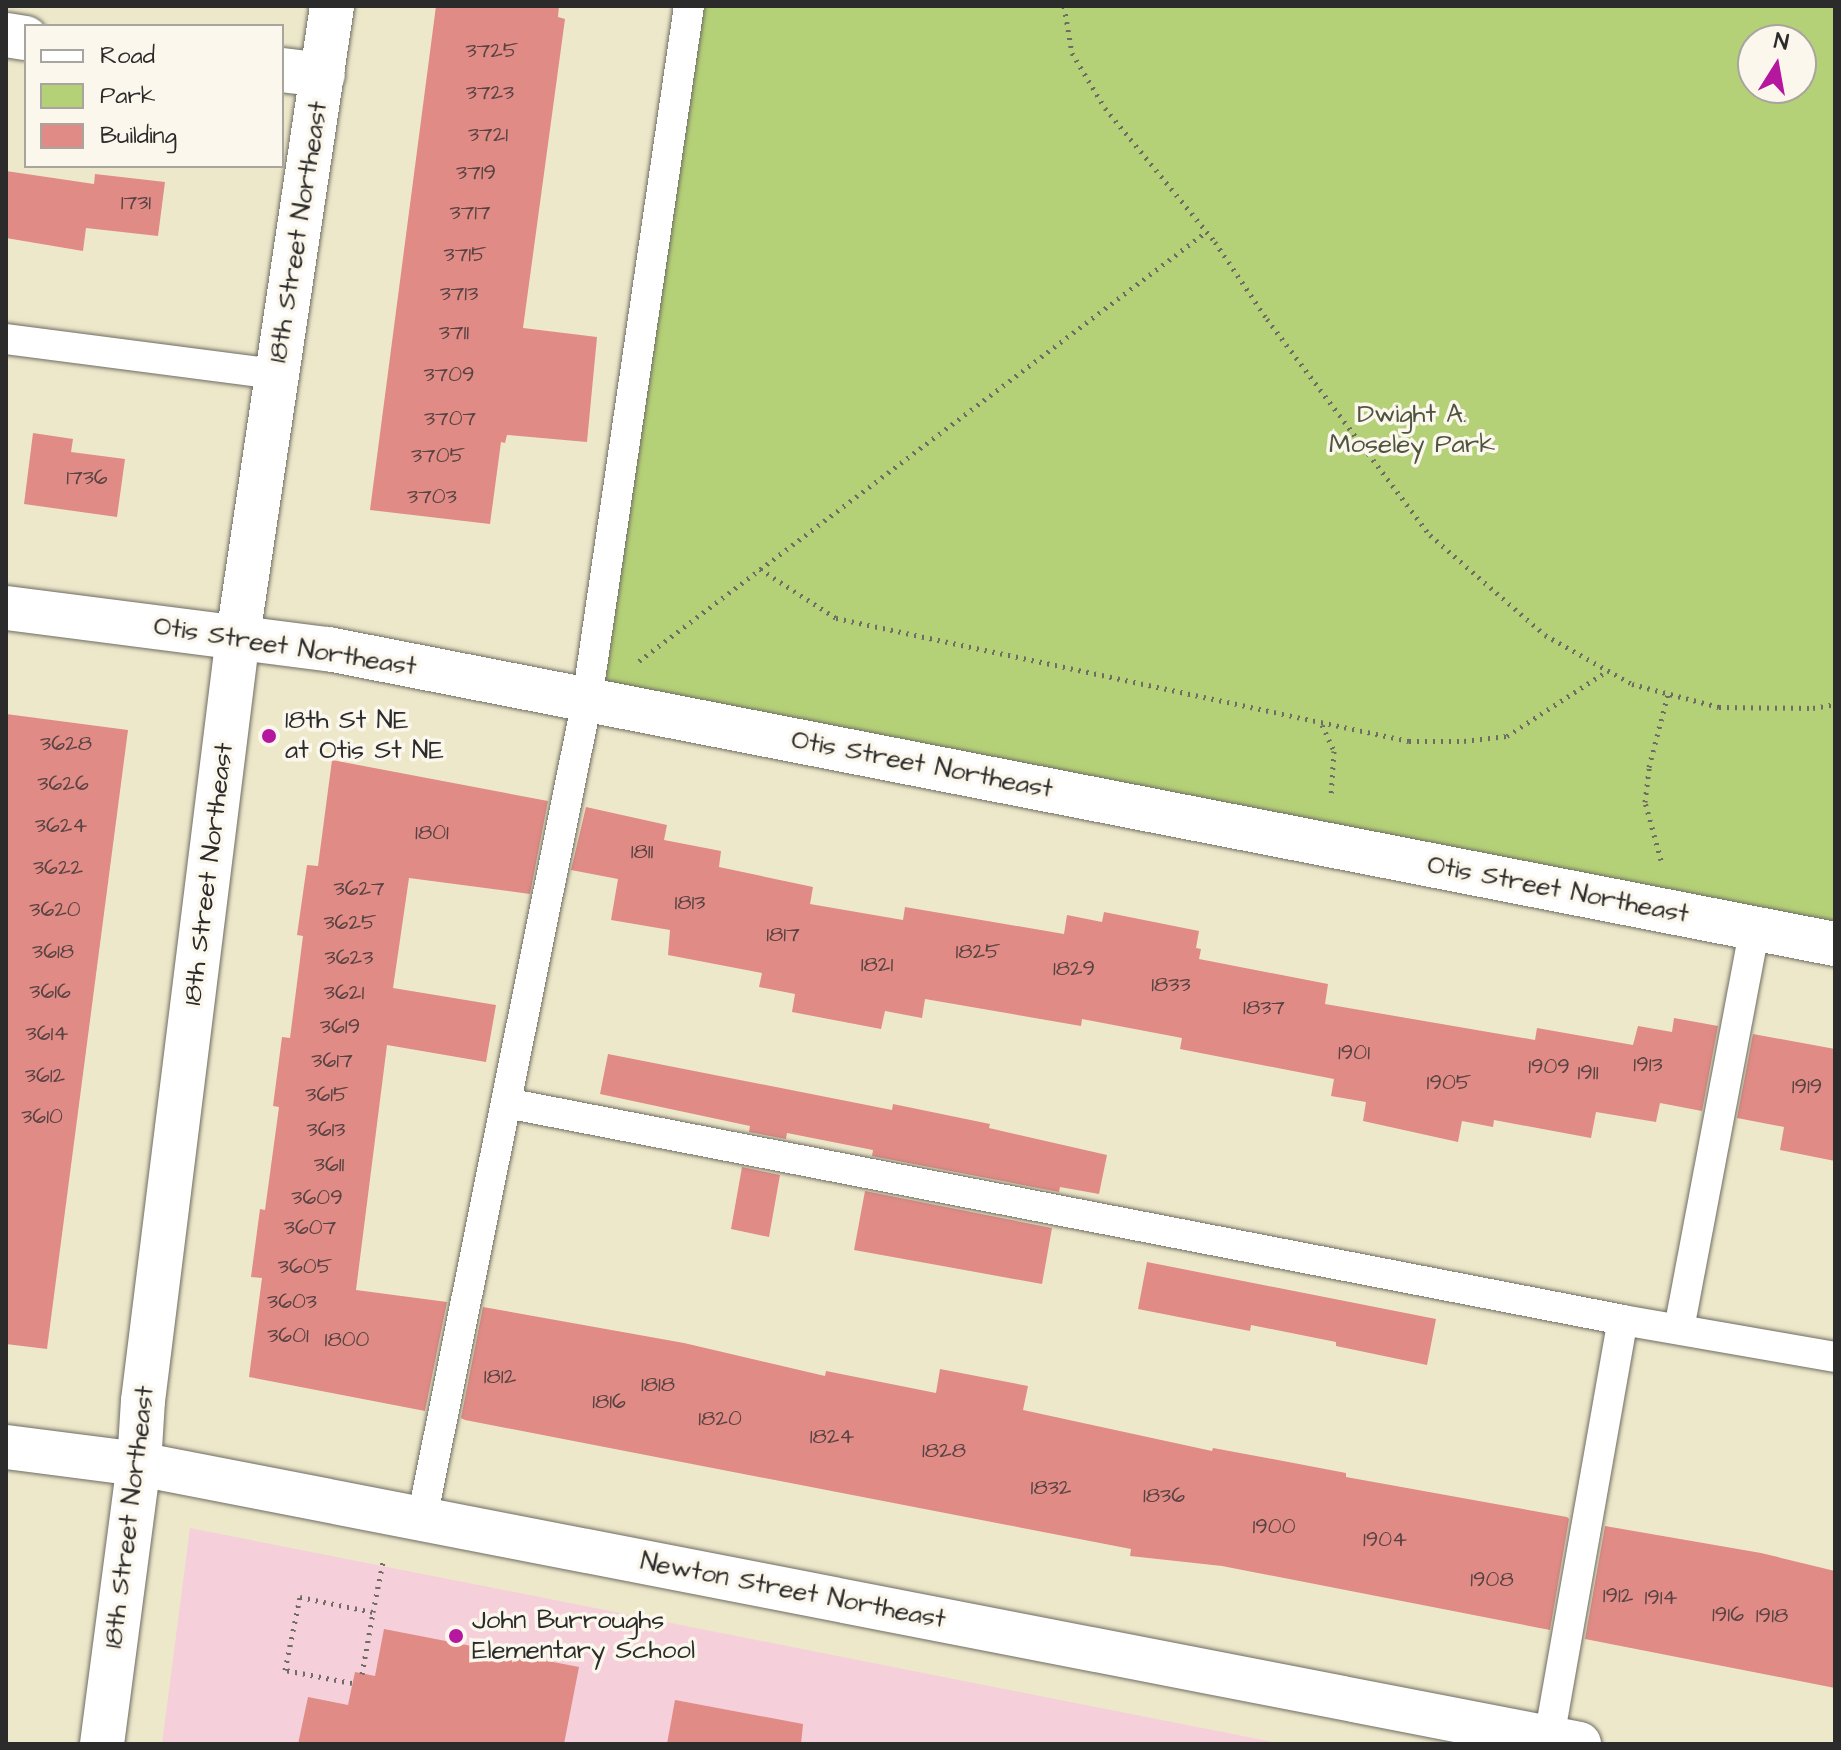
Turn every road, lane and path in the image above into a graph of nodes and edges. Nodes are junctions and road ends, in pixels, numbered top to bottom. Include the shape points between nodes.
1 (332, 6) edge
2 (689, 6) edge
3 (1064, 6) edge
4 (302, 72) edge
5 (1206, 232) junction
6 (6, 339) edge
7 (277, 374) junction
8 (760, 569) junction
9 (6, 608) edge
10 (238, 636) junction
11 (1607, 671) junction
12 (1668, 694) junction
13 (587, 700) junction
14 (1835, 704) edge
15 (1321, 724) junction
16 (1328, 845) junction
17 (1686, 915) junction
18 (1755, 928) junction
19 (1835, 944) edge
20 (506, 1103) junction
21 (1623, 1320) junction
22 (1679, 1329) junction
23 (1835, 1357) edge
24 (6, 1447) edge
25 (139, 1464) junction
26 (407, 1516) junction
27 (373, 1612) junction
28 (362, 1674) dead end
29 (352, 1683) dead end
30 (1564, 1741) edge
31 (102, 1744) edge

1 - 4 street, 18th Street Northeast
2 - 13 lane
3 - 5 path via 1072,53 1105,108
4 - 7 street, 18th Street Northeast
5 - 8 path
5 - 11 path via 1430,535 1545,635
6 - 7 lane
7 - 10 street, 18th Street Northeast
8 - 13 path
8 - 15 path via 836,618
9 - 10 street, Otis Street Northeast
10 - 13 street, Otis Street Northeast
10 - 25 street, 18th Street Northeast
11 - 12 path
11 - 15 path via 1507,736 1409,741
12 - 14 path via 1719,707
12 - 17 path via 1645,802 1653,841
13 - 16 street, Otis Street Northeast
13 - 20 lane
15 - 16 path via 1334,751
16 - 17 street, Otis Street Northeast
17 - 18 street, Otis Street Northeast
18 - 19 street, Otis Street Northeast
18 - 22 lane
20 - 21 lane
20 - 26 lane
21 - 22 lane
21 - 30 lane
22 - 23 lane
24 - 25 street, Newton Street Northeast
25 - 26 street, Newton Street Northeast
25 - 31 street, 18th Street Northeast
26 - 27 path
26 - 30 street, Newton Street Northeast
27 - 28 path
27 - 29 path via 300,1597 285,1670

